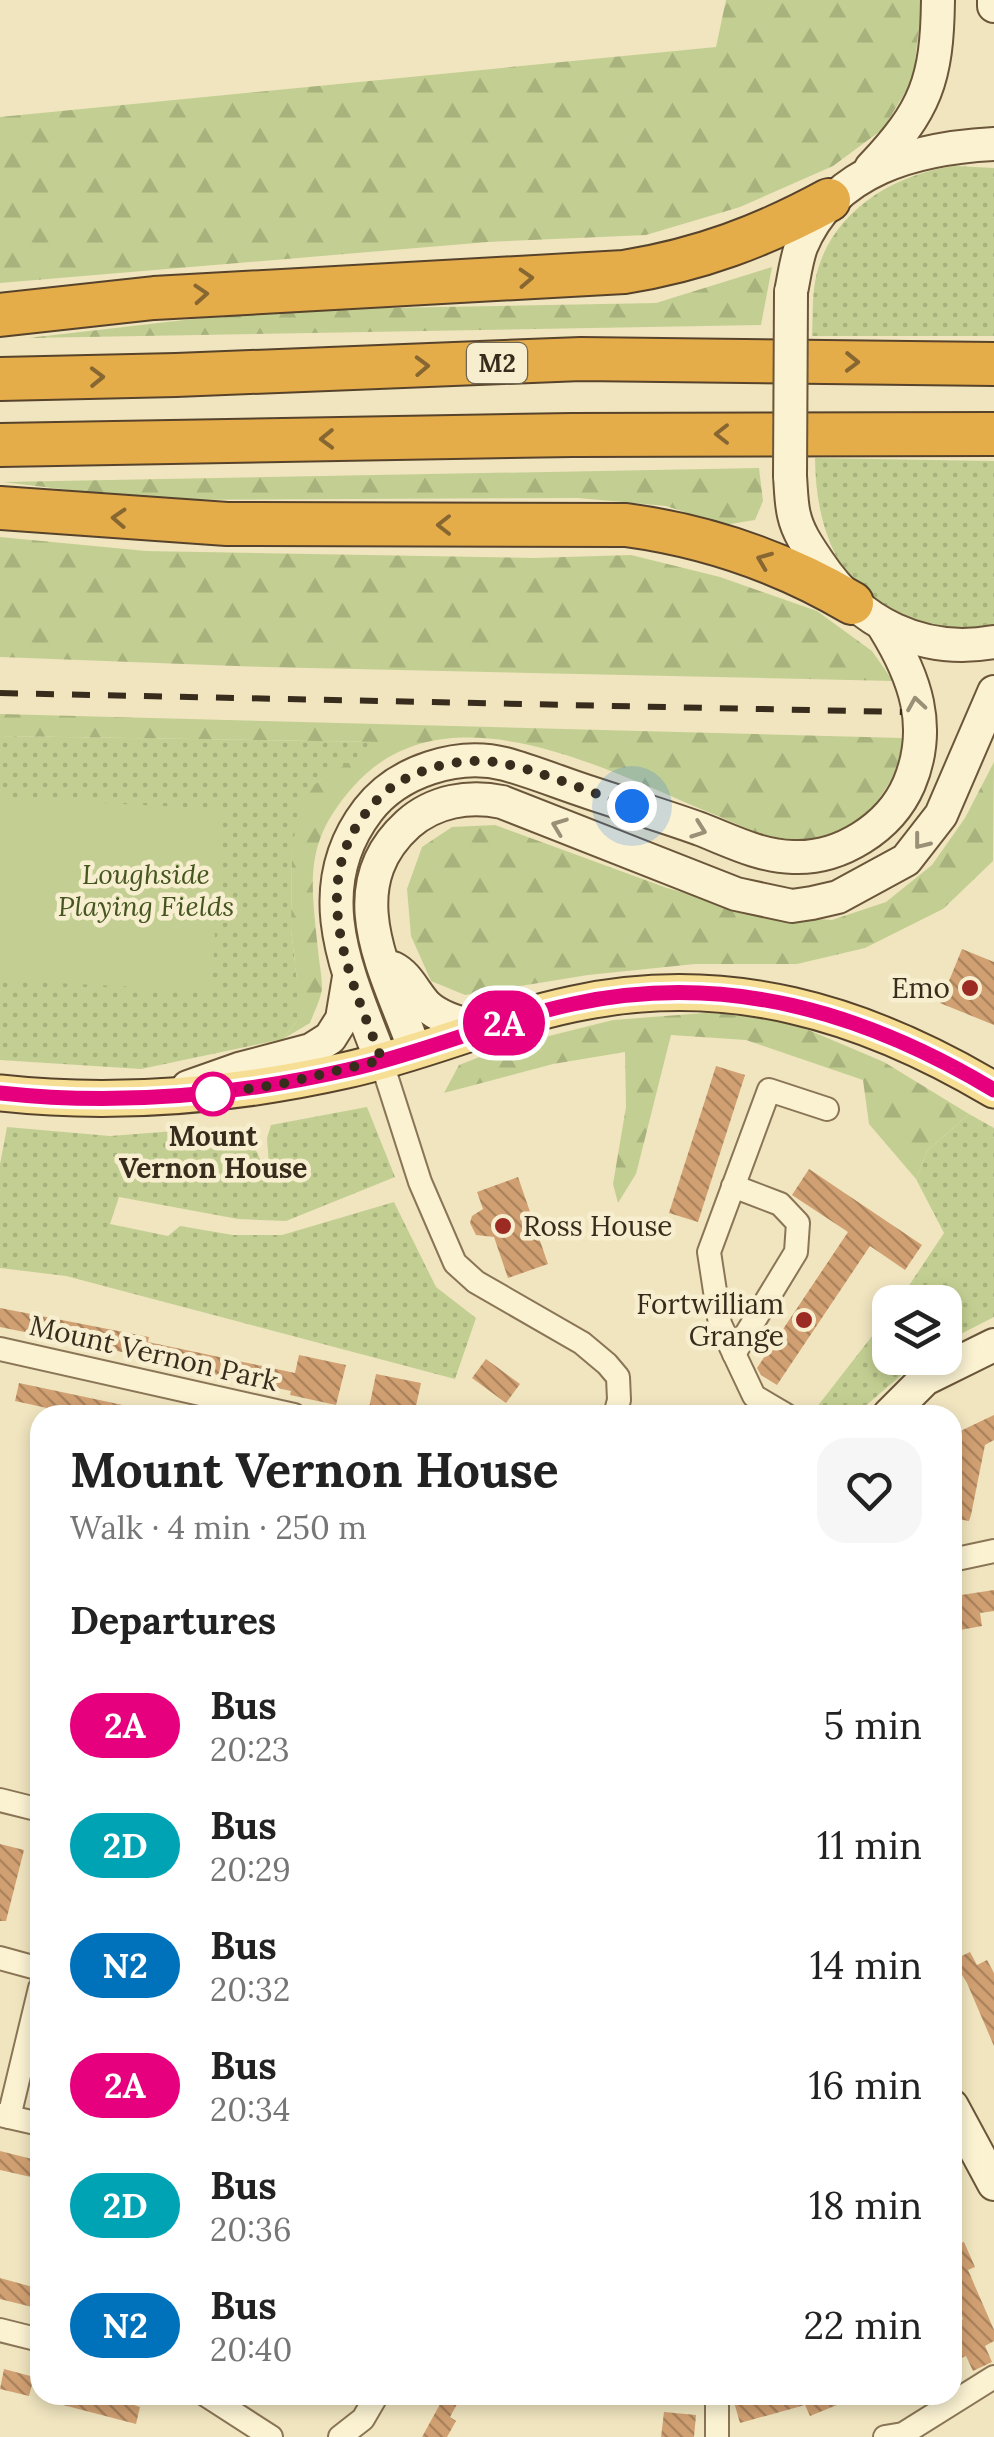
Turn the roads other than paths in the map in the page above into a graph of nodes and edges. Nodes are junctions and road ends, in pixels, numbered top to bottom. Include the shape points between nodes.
1 (938, 0) edge
2 (994, 144) edge
3 (868, 171) junction
4 (830, 200) junction
5 (0, 315) edge
6 (994, 364) edge
7 (0, 378) edge
8 (994, 434) edge
9 (0, 445) edge
10 (0, 508) edge
11 (868, 615) junction
12 (994, 642) edge
13 (994, 692) edge
14 (384, 964) junction
15 (350, 969) junction
16 (482, 1030) junction
17 (398, 1056) junction
18 (994, 1090) edge
19 (0, 1093) edge
20 (156, 1099) junction
21 (827, 1108) dead end
22 (733, 1186) junction
23 (994, 1346) edge
24 (0, 1349) edge
25 (734, 1354) junction
26 (249, 1405) edge
27 (618, 1405) edge
28 (769, 1405) edge
29 (898, 1405) edge
30 (994, 1550) edge
31 (962, 1558) edge
32 (0, 1800) edge
33 (30, 1808) edge
34 (0, 1958) edge
35 (30, 1966) edge
36 (30, 2024) edge
37 (4, 2116) edge
38 (30, 2122) edge
39 (962, 2125) edge
40 (994, 2184) edge
41 (0, 2330) edge
42 (30, 2338) edge
43 (994, 2376) edge
44 (962, 2396) edge
45 (221, 2405) edge
46 (372, 2405) edge
47 (717, 2405) edge
48 (948, 2405) edge
49 (361, 2428) edge
50 (271, 2437) edge
51 (340, 2437) edge
52 (716, 2437) edge
53 (886, 2437) edge

1 - 3 street via 923,104
2 - 3 street via 927,151
3 - 4 street
5 -> 4 highway via 221,293 624,272 722,251
4 - 11 street, bridge via 800,250 791,292 790,476 805,543
7 -> 6 highway, M2 via 581,359
8 -> 9 highway
11 -> 10 highway via 810,579 726,545 626,525 227,524
11 - 12 street via 940,642
15 -> 11 street via 334,894 340,860 373,804 393,786 435,767 502,763 783,857 826,853 866,835 905,793 920,743 907,664
13 -> 14 street via 941,815 906,860 838,897 792,906 736,894 502,802 468,798 418,815 384,849 369,908
14 - 16 street via 400,971 433,1011
14 - 17 street
15 - 17 street
15 - 20 street via 342,1020 330,1038
16 - 17 main road
16 - 18 main road via 610,996 741,994 881,1033
17 - 20 main road via 281,1084
17 - 27 street via 420,1182 454,1263 607,1364 618,1378
19 - 20 main road
21 - 22 street via 769,1090
22 - 25 street via 708,1252 720,1324
22 - 25 street via 780,1204 798,1223 796,1252
23 - 29 street via 924,1379
24 - 26 street, Mount Vernon Park
25 - 28 street via 754,1396
30 - 31 street
32 - 33 street
34 - 35 street
36 - 37 street
37 - 38 street
39 - 40 street
41 - 42 street
43 - 44 street
45 - 50 street
46 - 49 street
47 - 52 street
48 - 53 street
49 - 51 street

